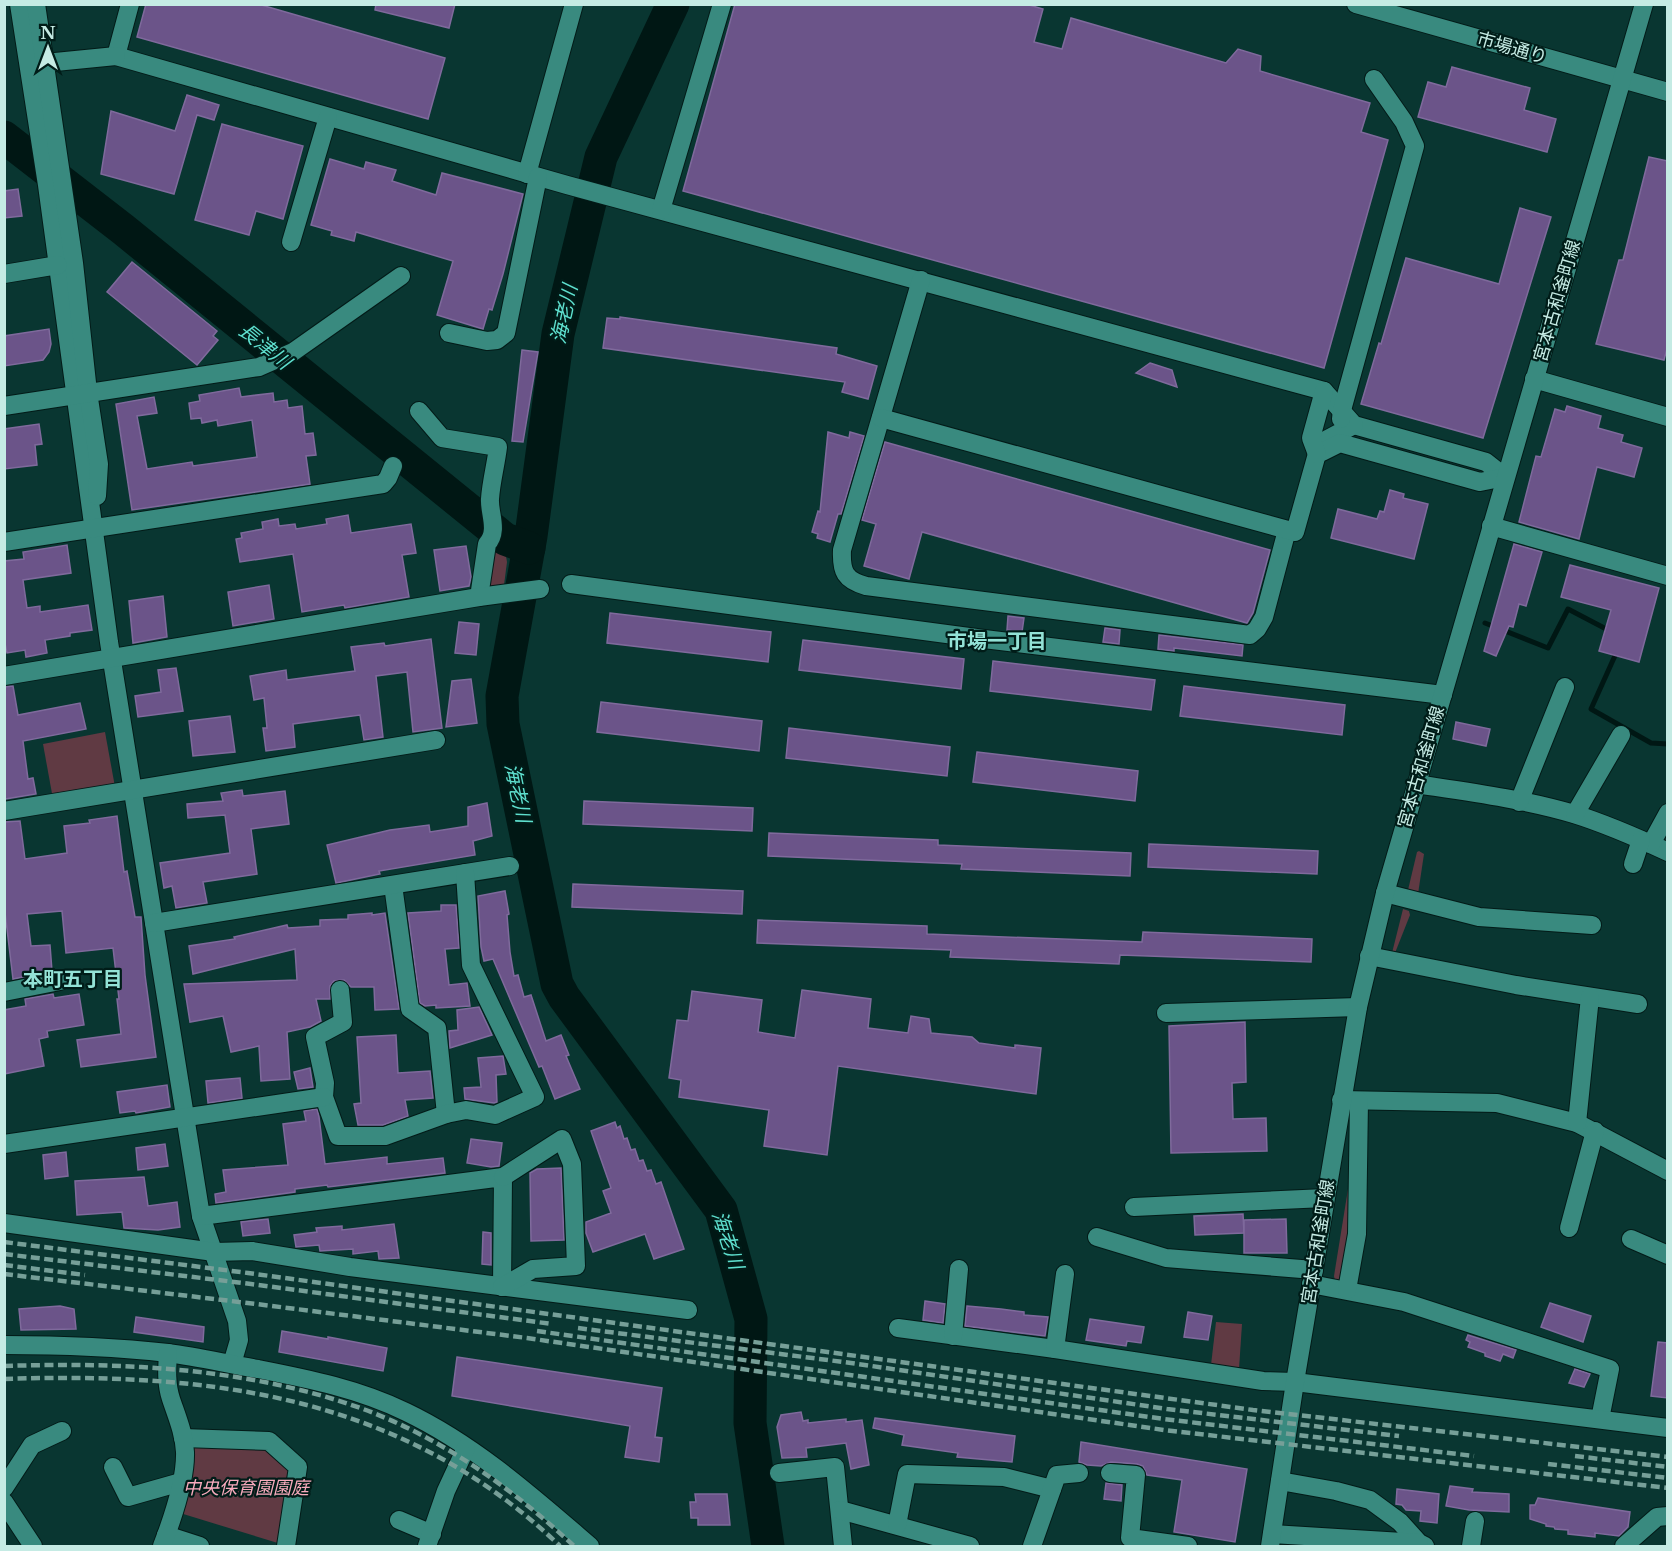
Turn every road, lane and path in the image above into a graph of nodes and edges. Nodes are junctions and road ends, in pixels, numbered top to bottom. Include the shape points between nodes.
1 (19, 4) edge
2 (36, 4) edge
3 (130, 4) edge
4 (574, 4) edge
5 (722, 4) edge
6 (1356, 4) edge
7 (1644, 4) edge
8 (116, 56) junction
9 (45, 63) junction
10 (1374, 79) dead end
11 (1622, 79) junction
12 (1668, 92) edge
13 (328, 117) junction
14 (532, 175) junction
15 (661, 210) junction
16 (291, 242) dead end
17 (58, 265) junction
18 (4, 274) edge
19 (401, 276) dead end
20 (921, 280) junction
21 (449, 333) dead end
22 (1534, 379) junction
23 (82, 393) junction
24 (1322, 398) junction
25 (4, 406) edge
26 (1342, 410) junction
27 (418, 411) dead end
28 (1668, 417) edge
29 (881, 418) junction
30 (1347, 437) junction
31 (1317, 454) junction
32 (393, 466) dead end
33 (1506, 477) junction
34 (1491, 526) junction
35 (93, 527) junction
36 (1287, 530) junction
37 (4, 542) edge
38 (1668, 576) edge
39 (571, 584) dead end
40 (540, 589) dead end
41 (487, 596) junction
42 (112, 657) junction
43 (4, 676) edge
44 (1565, 687) dead end
45 (1443, 695) junction
46 (1622, 735) dead end
47 (436, 740) dead end
48 (1416, 784) junction
49 (133, 791) junction
50 (1519, 802) junction
51 (4, 811) edge
52 (1668, 813) edge
53 (1575, 814) junction
54 (1646, 842) junction
55 (1668, 852) edge
56 (1633, 864) dead end
57 (510, 866) dead end
58 (465, 873) junction
59 (393, 885) junction
60 (1385, 893) junction
61 (154, 923) junction
62 (1592, 925) dead end
63 (1368, 956) junction
64 (60, 981) dead end
65 (340, 990) dead end
66 (4, 992) edge
67 (1590, 997) junction
68 (1638, 1004) dead end
69 (1358, 1007) junction
70 (1166, 1013) dead end
71 (324, 1097) junction
72 (1350, 1101) junction
73 (446, 1114) junction
74 (185, 1117) junction
75 (1576, 1123) junction
76 (1595, 1131) junction
77 (4, 1143) edge
78 (1668, 1171) edge
79 (503, 1177) junction
80 (1325, 1198) junction
81 (1134, 1207) dead end
82 (201, 1216) junction
83 (4, 1223) edge
84 (1569, 1228) dead end
85 (1097, 1237) dead end
86 (1631, 1239) dead end
87 (214, 1252) junction
88 (1668, 1255) edge
89 (959, 1269) dead end
90 (1065, 1274) dead end
91 (1312, 1277) junction
92 (509, 1288) junction
93 (1347, 1290) junction
94 (688, 1310) dead end
95 (898, 1328) dead end
96 (953, 1336) junction
97 (4, 1345) edge
98 (1055, 1349) junction
99 (168, 1353) junction
100 (232, 1364) junction
101 (1295, 1382) junction
102 (1600, 1419) junction
103 (1668, 1428) edge
104 (62, 1431) dead end
105 (183, 1438) junction
106 (466, 1448) junction
107 (113, 1467) dead end
108 (779, 1473) dead end
109 (1079, 1473) dead end
110 (1110, 1473) dead end
111 (1280, 1481) junction
112 (181, 1482) junction
113 (4, 1488) edge
114 (1052, 1489) junction
115 (4, 1502) edge
116 (840, 1510) junction
117 (1668, 1516) edge
118 (399, 1520) dead end
119 (1475, 1521) dead end
120 (897, 1525) junction
121 (430, 1540) edge
122 (1271, 1540) edge
123 (164, 1541) edge
124 (1422, 1545) edge
125 (33, 1546) edge
126 (200, 1546) edge
127 (286, 1546) edge
128 (590, 1546) edge
129 (843, 1546) edge
130 (970, 1546) edge
131 (1032, 1546) edge
132 (1188, 1546) edge
133 (1471, 1546) edge
134 (1624, 1546) edge

1 - 17 street
2 - 9 street
3 - 8 street
4 - 14 street
5 - 15 street
6 - 11 street, 市場通り
7 - 11 street, 宮本古和釜町線
8 - 9 street
8 - 13 street
9 - 23 street via 74,263
10 - 26 street via 1404,122 1415,146
11 - 12 street, 市場通り
11 - 22 street, 宮本古和釜町線
13 - 14 street
13 - 16 street
14 - 15 street
14 - 21 street via 506,333 487,341
15 - 20 street
17 - 18 street
17 - 23 street
19 - 23 street via 282,358 259,367
20 - 24 street
20 - 29 street
22 - 28 street
22 - 33 street, 宮本古和釜町線
23 - 25 street
23 - 35 street via 99,464
24 - 26 street
24 - 30 street
24 - 31 street via 1311,438
26 - 30 street
27 - 41 street via 442,438 498,447 490,501 494,516 487,544
29 - 36 street
29 - 36 street via 842,550 841,566 855,583 1250,635 1264,617
30 - 31 street via 1322,442
30 - 33 street via 1480,482
31 - 36 street via 1295,532
32 - 35 street via 383,484
33 - 34 street, 宮本古和釜町線
34 - 38 street
34 - 45 street, 宮本古和釜町線
35 - 37 street
35 - 42 street
39 - 45 street
40 - 41 street
41 - 42 street
42 - 43 street
42 - 49 street
44 - 50 street
45 - 48 street, 宮本古和釜町線
46 - 53 street
47 - 49 street
48 - 50 street
48 - 60 street, 宮本古和釜町線
49 - 51 street
49 - 61 street
50 - 53 street
52 - 54 street
53 - 54 street
54 - 55 street
54 - 56 street
57 - 58 street
58 - 59 street
58 - 73 street via 471,965 535,1097 495,1115 466,1110
59 - 61 street
59 - 73 street via 410,1009 437,1028
60 - 62 street via 1479,917
60 - 63 street, 宮本古和釜町線
61 - 74 street
63 - 67 street
63 - 69 street, 宮本古和釜町線
64 - 66 street
65 - 71 street via 343,1022 315,1037 325,1083
67 - 68 street
67 - 75 street
69 - 70 street
69 - 72 street, 宮本古和釜町線
71 - 73 street via 338,1136 385,1136
71 - 74 street
72 - 75 street via 1497,1103
72 - 80 street, 宮本古和釜町線
72 - 93 street via 1357,1234
74 - 77 street
74 - 82 street
75 - 76 street
76 - 78 street
76 - 84 street
79 - 82 street
79 - 92 street
79 - 92 street via 562,1139 572,1164 576,1266 533,1269
80 - 81 street
80 - 91 street, 宮本古和釜町線
82 - 87 street
83 - 87 street
85 - 91 street via 1166,1258
86 - 88 street
87 - 92 street via 252,1251
87 - 100 street via 237,1321 239,1340
89 - 96 street
90 - 98 street
91 - 93 street
91 - 101 street, 宮本古和釜町線
92 - 94 street
93 - 102 street via 1404,1302 1610,1370
95 - 96 street
96 - 98 street
97 - 99 street
98 - 101 street via 1263,1381
99 - 100 street
99 - 105 street via 170,1398
100 - 106 street via 322,1381 374,1398 425,1422
101 - 102 street
101 - 111 street, 宮本古和釜町線
102 - 103 street
104 - 113 street via 32,1445
105 - 112 street
105 - 127 street via 269,1441 298,1467
106 - 121 street
106 - 128 street via 533,1497
107 - 112 street via 128,1497
108 - 116 street via 835,1467
109 - 114 street via 1057,1475
110 - 132 street via 1136,1475 1130,1538
111 - 122 street, 宮本古和釜町線
111 - 124 street via 1370,1500
112 - 123 street
114 - 120 street via 1004,1478 907,1474
114 - 131 street
115 - 125 street
116 - 120 street
116 - 129 street
117 - 134 street via 1657,1517
118 - 121 street
119 - 133 street
120 - 130 street
122 - 124 street
123 - 126 street

